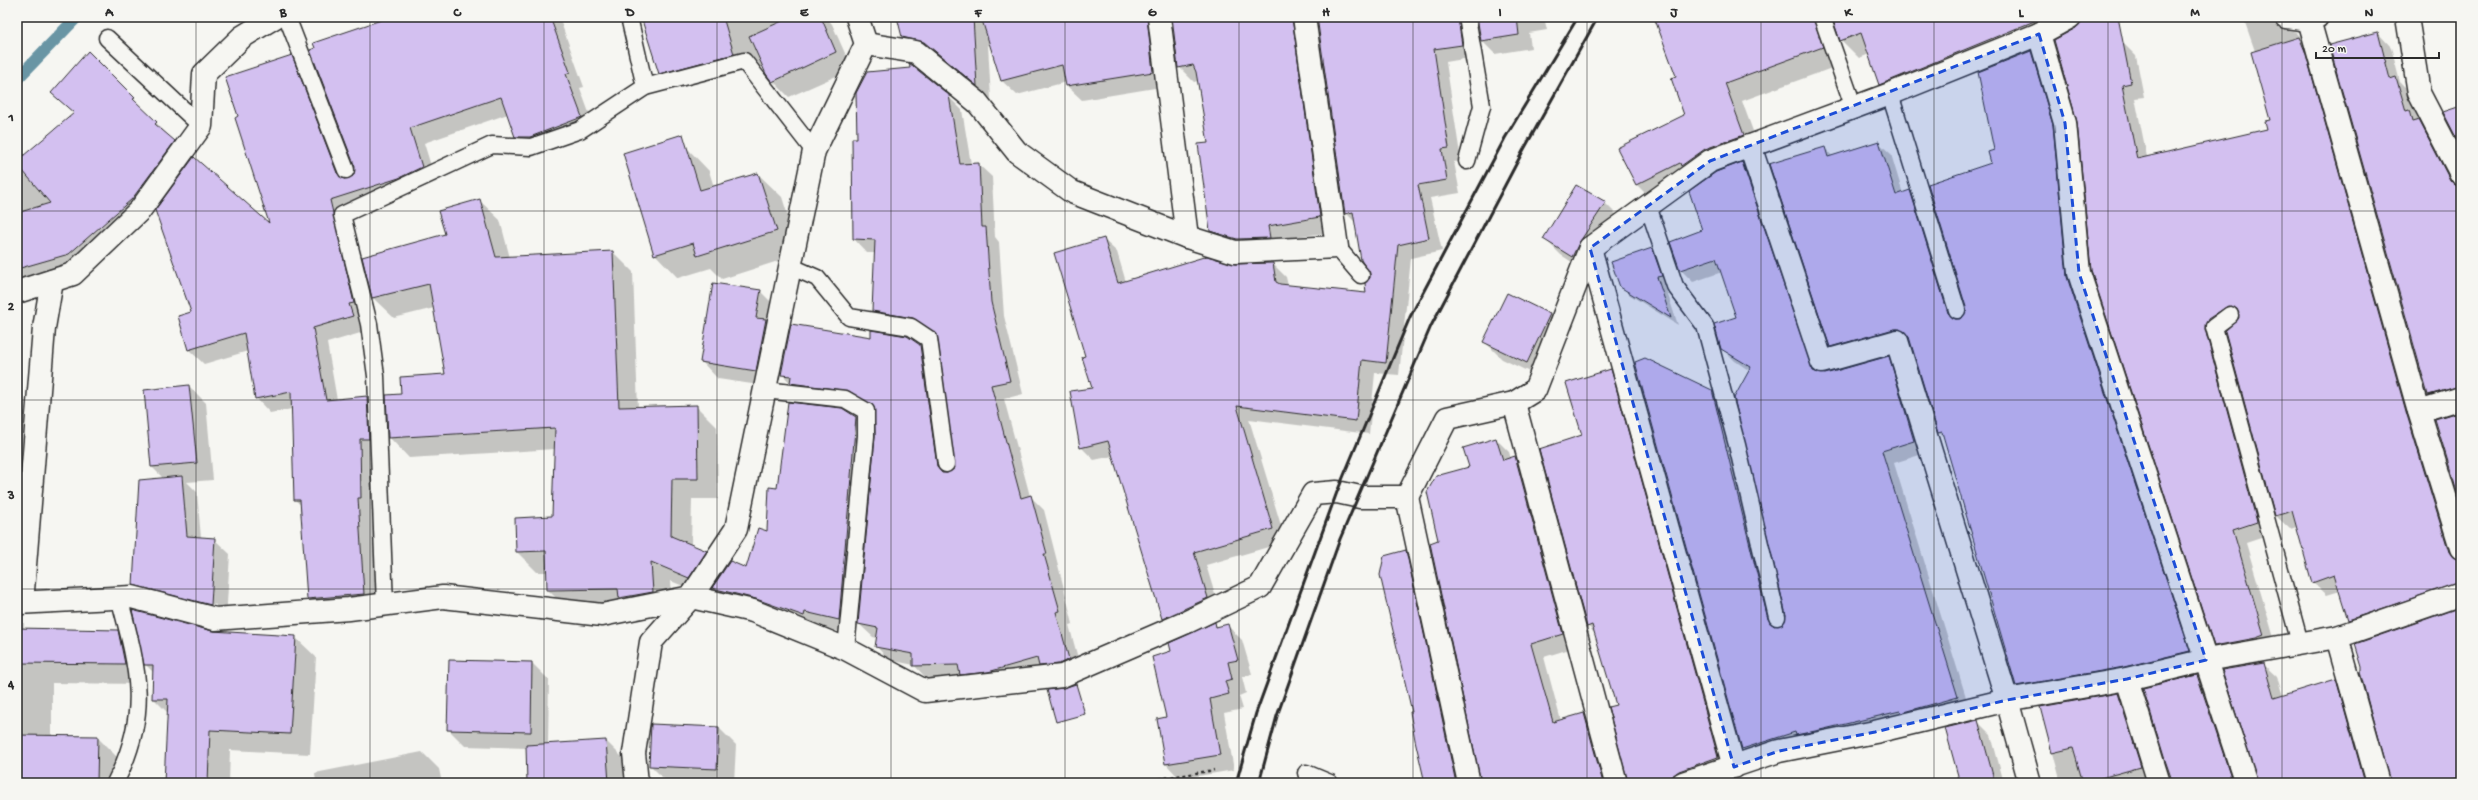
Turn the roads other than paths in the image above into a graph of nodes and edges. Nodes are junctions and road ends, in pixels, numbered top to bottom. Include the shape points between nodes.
1 (275, 17) edge
2 (287, 17) edge
3 (629, 17) edge
4 (857, 17) edge
5 (1159, 17) edge
6 (1304, 17) edge
7 (1467, 17) edge
8 (1822, 17) edge
9 (2070, 17) edge
10 (2407, 17) edge
11 (2300, 18) edge
12 (2039, 34) junction
13 (107, 38) dead end
14 (866, 44) junction
15 (645, 87) junction
16 (1890, 94) junction
17 (1854, 108) junction
18 (201, 126) junction
19 (1750, 146) junction
20 (814, 151) junction
21 (1467, 162) dead end
22 (346, 170) dead end
23 (2461, 174) edge
24 (1648, 206) junction
25 (1187, 237) junction
26 (1336, 247) junction
27 (1590, 248) junction
28 (790, 266) junction
29 (1361, 275) dead end
30 (52, 281) junction
31 (17, 292) edge
32 (1957, 310) dead end
33 (2230, 315) dead end
34 (765, 390) junction
35 (2461, 398) edge
36 (1514, 403) junction
37 (2419, 411) junction
38 (946, 464) dead end
39 (1407, 497) junction
40 (2461, 548) edge
41 (2461, 594) edge
42 (119, 597) junction
43 (691, 597) junction
44 (19, 603) edge
45 (385, 605) junction
46 (1777, 617) dead end
47 (2337, 637) junction
48 (2300, 643) junction
49 (846, 649) junction
50 (2206, 660) junction
51 (2127, 679) junction
52 (2007, 700) junction
53 (1734, 767) junction
54 (1306, 774) dead end
55 (115, 783) edge
56 (637, 783) edge
57 (1330, 783) edge
58 (1469, 783) edge
59 (1616, 783) edge
60 (1683, 783) edge
61 (2030, 783) edge
62 (2159, 783) edge
63 (2246, 783) edge
64 (2378, 783) edge

1 - 18 street via 242,37 204,74
2 - 22 lane
3 - 15 lane
4 - 14 street
5 - 25 street
6 - 26 street
7 - 21 lane via 1482,106
8 - 17 lane
9 - 12 street
10 - 23 street via 2419,93
11 - 37 street
12 - 16 street
12 - 50 street via 2065,123 2079,272
13 - 18 lane
14 - 20 street
14 - 25 street via 916,52 977,102 1016,152 1072,192
15 - 20 lane via 744,61
15 - 45 lane via 580,130 531,147 492,145 342,214 369,324 376,376
16 - 17 street
16 - 32 lane
17 - 19 street
18 - 30 street via 140,210 73,274
19 - 24 street via 1710,161
19 - 52 street via 1822,362 1897,341
20 - 28 street
24 - 27 street
24 - 46 lane via 1675,286 1705,326 1737,445
25 - 26 street via 1235,252
26 - 29 lane
27 - 36 street via 1535,390
27 - 53 street
28 - 34 street
28 - 38 lane via 817,278 849,317 911,327 929,339
30 - 31 street
30 - 44 street via 44,328
33 - 48 lane via 2214,327
34 - 43 street via 736,528
34 - 49 lane via 845,399 866,411 866,436
35 - 37 street
36 - 39 street via 1446,418
36 - 59 street
37 - 40 street
39 - 49 street via 1360,497 1337,492 1313,494 1260,587 1062,676 925,690
39 - 58 street
41 - 47 street
42 - 44 street
42 - 45 street via 132,597 215,619
42 - 55 lane via 135,657 139,708 129,757
43 - 45 street via 602,615 443,597
43 - 49 street via 753,611
43 - 56 street via 651,642 634,753
47 - 48 street
47 - 64 street
48 - 50 street
50 - 51 street
50 - 63 street
51 - 52 street
51 - 62 street
52 - 53 street via 1779,752
52 - 61 street
53 - 60 street
54 - 57 lane

